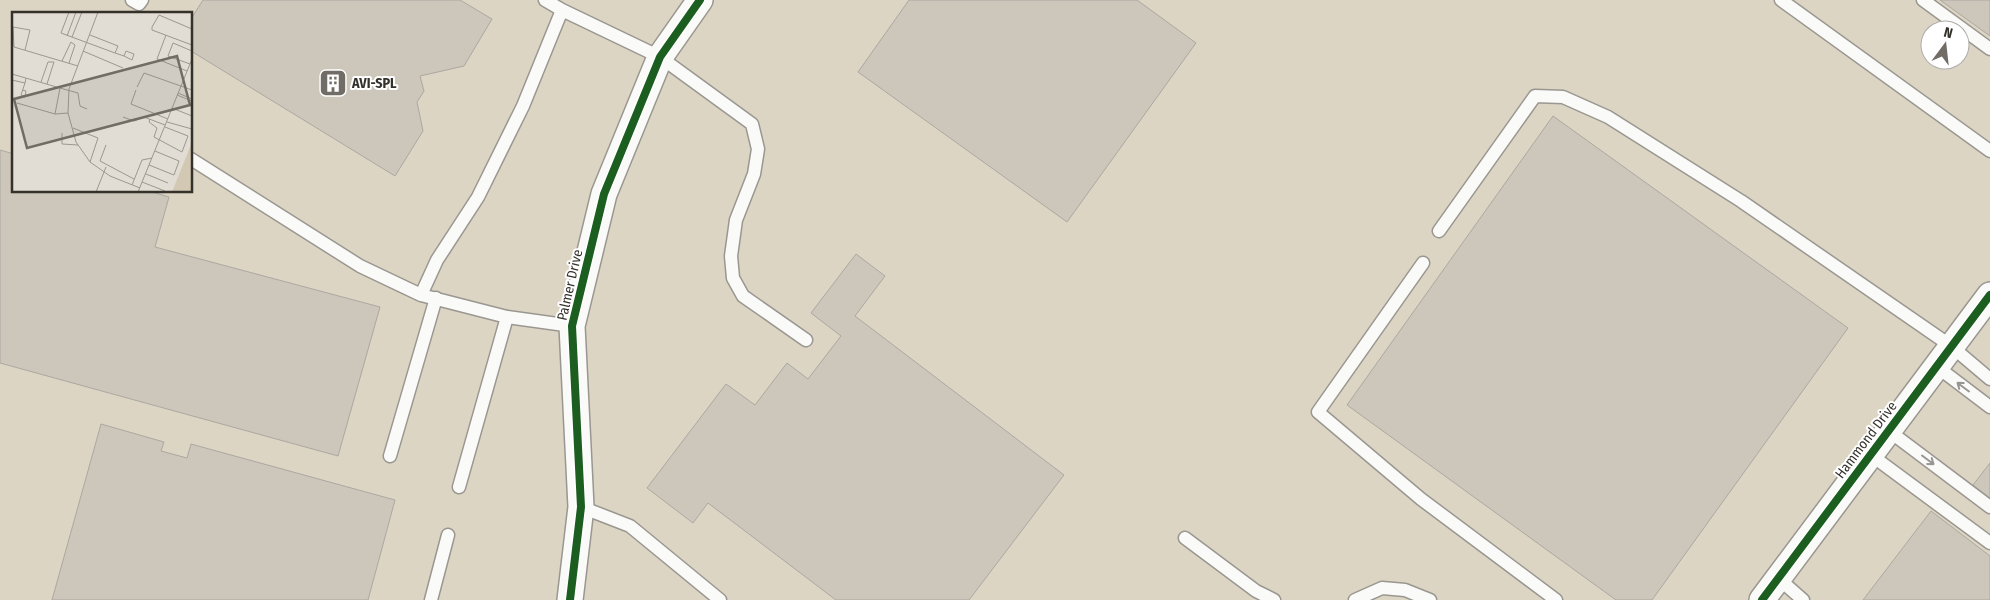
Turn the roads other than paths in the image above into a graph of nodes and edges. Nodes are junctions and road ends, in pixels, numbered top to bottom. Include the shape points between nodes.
1 (132, 0) edge
2 (142, 0) edge
3 (545, 0) edge
4 (700, 0) edge
5 (1781, 0) edge
6 (1923, 0) edge
7 (562, 10) junction
8 (1990, 50) edge
9 (660, 56) junction
10 (1990, 151) edge
11 (192, 160) edge
12 (1439, 231) dead end
13 (1423, 263) dead end
14 (421, 294) junction
15 (1990, 295) edge
16 (436, 298) junction
17 (506, 318) junction
18 (572, 326) junction
19 (806, 340) dead end
20 (1951, 346) junction
21 (1936, 366) junction
22 (1990, 379) edge
23 (1990, 407) edge
24 (1889, 431) junction
25 (1872, 455) junction
26 (390, 456) dead end
27 (459, 487) dead end
28 (581, 507) junction
29 (1990, 507) edge
30 (448, 535) dead end
31 (1184, 538) dead end
32 (1990, 543) edge
33 (1778, 578) junction
34 (431, 600) edge
35 (570, 600) edge
36 (720, 600) edge
37 (1274, 600) edge
38 (1355, 600) edge
39 (1430, 600) edge
40 (1556, 600) edge
41 (1762, 600) edge
42 (1803, 600) edge

1 - 2 lane via 139,4
3 - 7 lane
4 - 9 street, Palmer Drive
5 - 10 lane
6 - 8 lane
7 - 9 lane
7 - 14 lane via 523,106 478,196 437,260
9 - 18 street, Palmer Drive via 604,194
9 - 19 lane via 752,124 758,149 754,174 736,220 731,256 733,278 743,296
11 - 14 lane via 360,266
12 - 20 lane via 1535,96 1563,97 1608,117 1741,201
13 - 40 lane via 1318,412 1421,499
14 - 16 lane
15 - 20 street, Hammond Drive
16 - 17 lane
16 - 26 lane
17 - 18 lane
17 - 27 lane
18 - 28 street, Palmer Drive
20 - 21 street, Hammond Drive
20 - 22 lane
23 -> 21 lane
21 - 24 street, Hammond Drive
24 - 25 street, Hammond Drive
24 -> 29 lane
25 - 32 lane
25 - 33 street, Hammond Drive
28 - 35 street, Palmer Drive
28 - 36 lane via 630,526
30 - 34 lane
31 - 37 lane
33 - 41 street, Hammond Drive
33 - 42 lane
38 - 39 lane via 1382,588 1404,590

